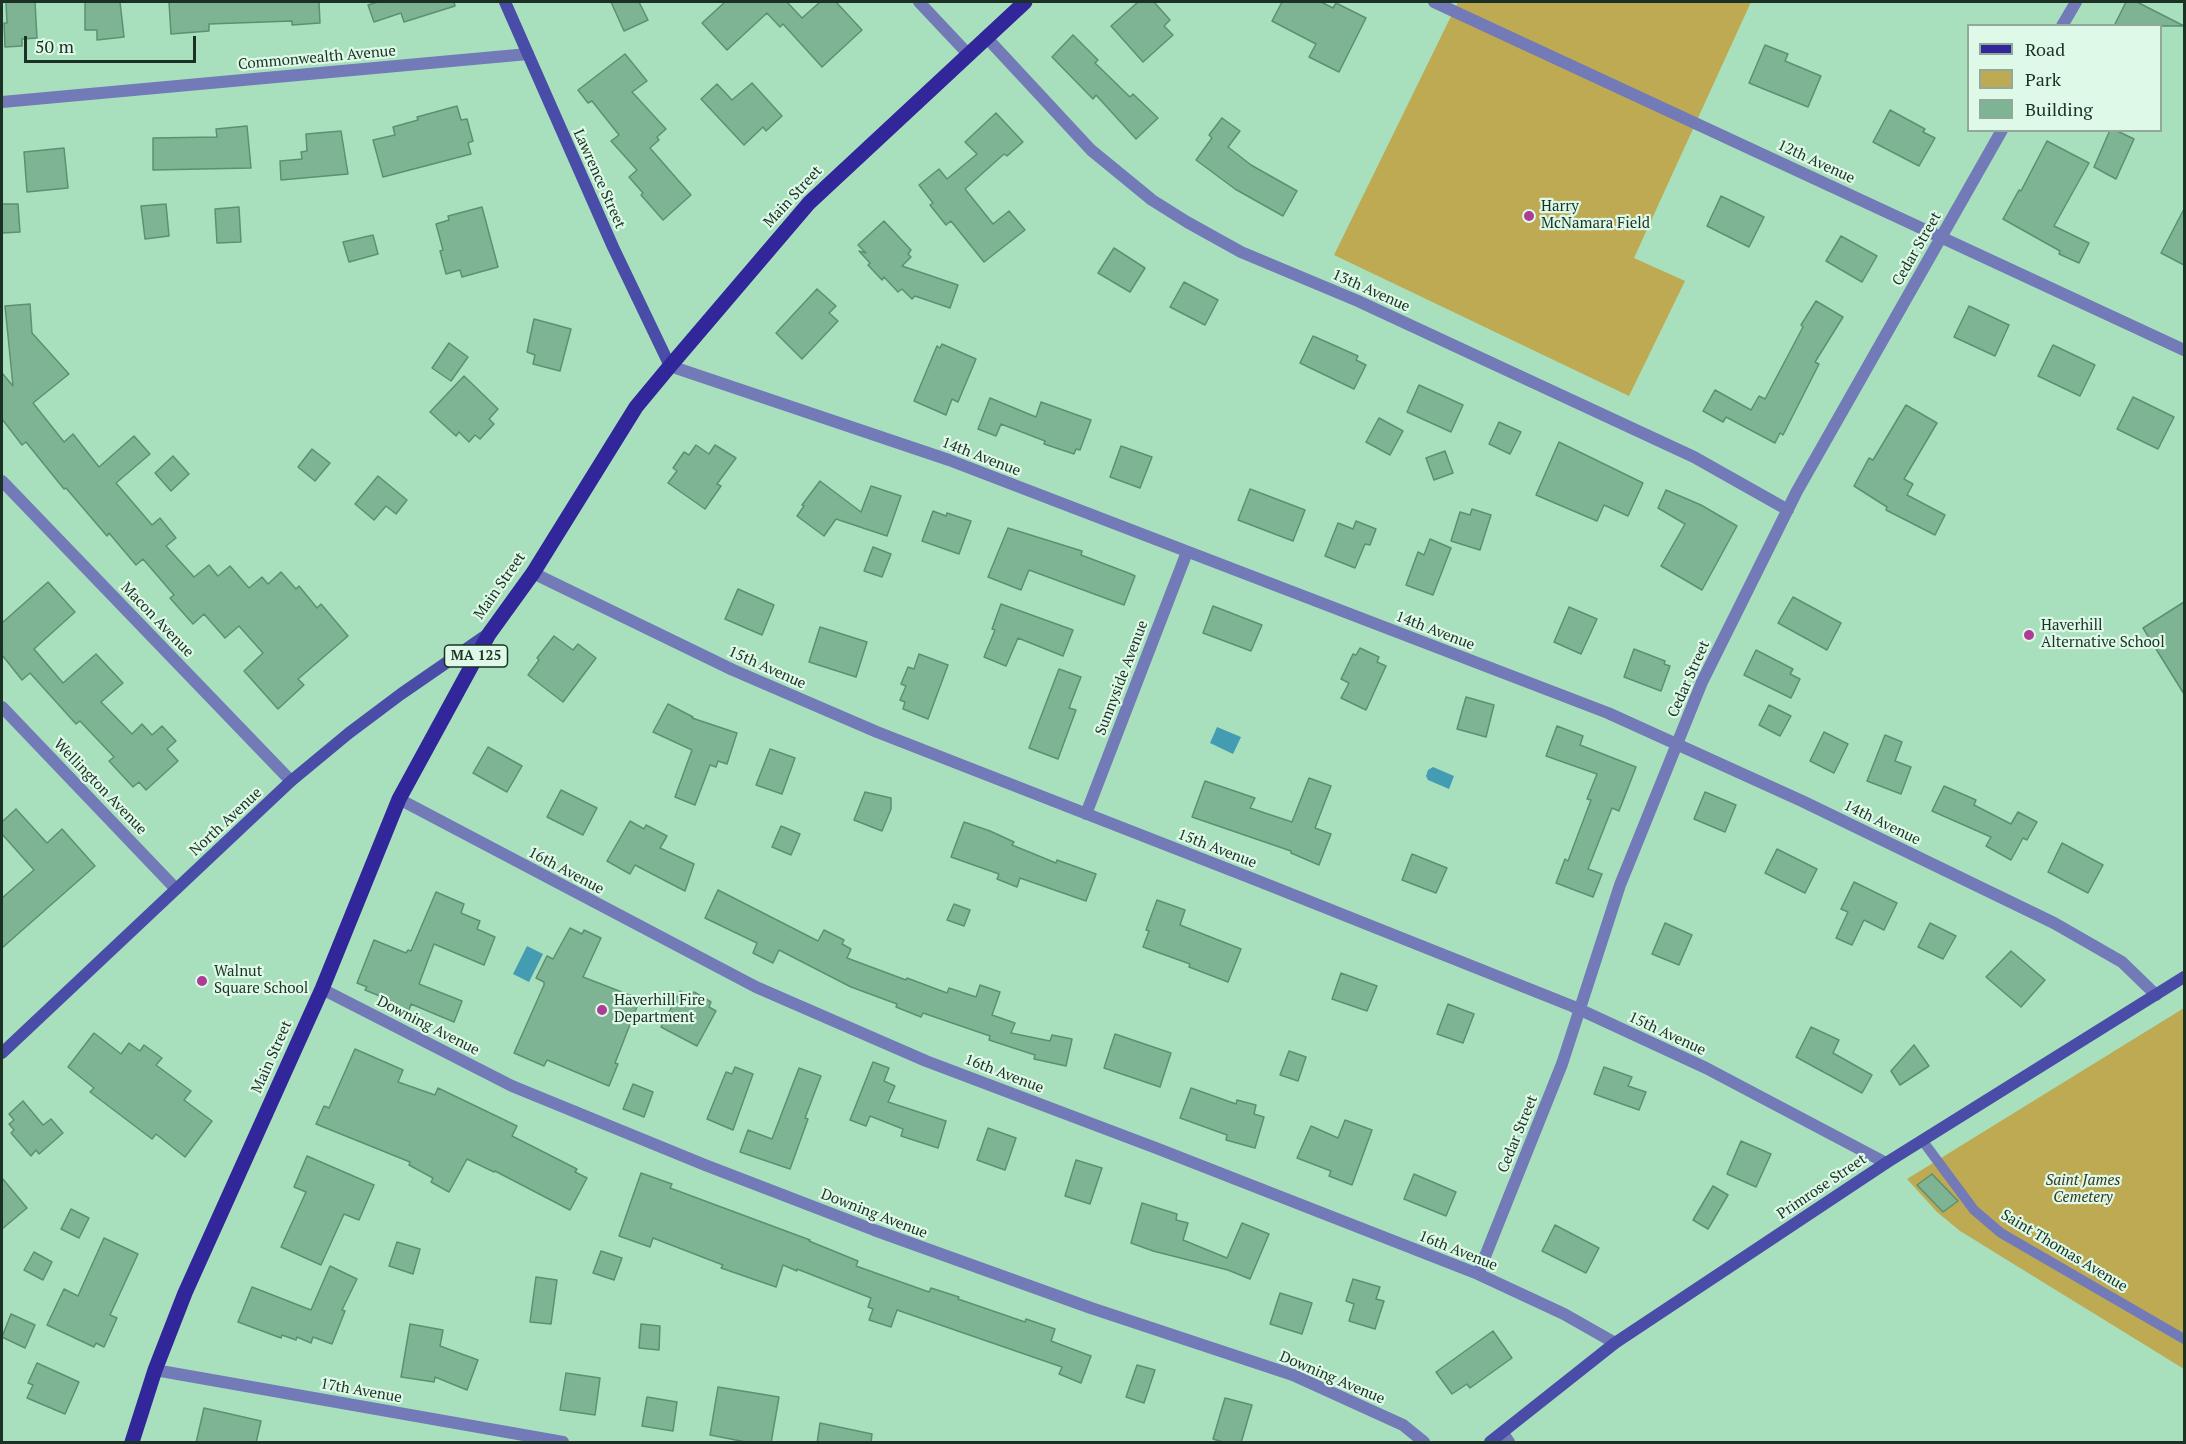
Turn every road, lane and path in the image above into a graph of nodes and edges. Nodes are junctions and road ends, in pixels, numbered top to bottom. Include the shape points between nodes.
1 (505, 2) edge
2 (919, 2) edge
3 (1025, 2) edge
4 (1434, 2) edge
5 (2076, 2) edge
6 (2063, 24) edge
7 (986, 37) junction
8 (528, 54) junction
9 (968, 54) junction
10 (2, 102) edge
11 (2001, 132) edge
12 (1940, 238) junction
13 (2184, 350) edge
14 (670, 366) junction
15 (2, 481) edge
16 (1788, 510) junction
17 (1187, 552) junction
18 (533, 573) junction
19 (489, 634) junction
20 (2, 707) edge
21 (1677, 745) junction
22 (291, 781) junction
23 (399, 800) junction
24 (1086, 814) junction
25 (176, 889) junction
26 (2184, 977) edge
27 (322, 990) junction
28 (2156, 995) junction
29 (1580, 1010) junction
30 (2, 1053) edge
31 (1922, 1140) junction
32 (1886, 1163) junction
33 (1478, 1274) junction
34 (2184, 1339) edge
35 (1615, 1343) junction
36 (154, 1370) junction
37 (1506, 1438) edge
38 (132, 1443) edge
39 (563, 1443) edge
40 (1424, 1443) edge
41 (1491, 1443) edge

1 - 8 main road, Lawrence Street
2 - 9 street
3 - 7 main road, Main Street / MA 125
4 - 12 street, 12th Avenue
5 - 6 street
7 - 9 main road, Main Street / MA 125
7 - 16 street, 13th Avenue via 1091,150 1152,200 1187,222 1241,252 1358,301 1694,457
8 - 10 street, Commonwealth Avenue
8 - 14 main road, Lawrence Street
9 - 14 main road, Main Street / MA 125 via 809,202
11 - 12 street, Cedar Street
12 - 13 street, 12th Avenue
12 - 16 street, Cedar Street
14 - 17 street, 14th Avenue via 949,460
14 - 18 main road, Main Street / MA 125 via 636,406
15 - 22 street, Macon Avenue
16 - 21 street, Cedar Street via 1702,682
17 - 21 street, 14th Avenue via 1608,714
17 - 24 street, Sunnyside Avenue
18 - 19 main road, Main Street / MA 125
18 - 24 street, 15th Avenue via 733,670 877,732
19 - 22 main road, North Avenue via 401,694
19 - 23 main road, Main Street / MA 125
20 - 25 street, Wellington Avenue
21 - 28 street, 14th Avenue via 2054,923 2122,962
21 - 29 street, Cedar Street via 1620,885
22 - 25 main road, North Avenue
23 - 27 main road, Main Street / MA 125
23 - 33 street, 16th Avenue via 756,987 926,1061
24 - 29 street, 15th Avenue
25 - 30 main road, North Avenue
26 - 28 main road, Primrose Street
27 - 36 main road, Main Street / MA 125
27 - 40 street, Downing Avenue via 523,1091 874,1230 1293,1376 1403,1425
28 - 31 main road, Primrose Street
29 - 32 street, 15th Avenue via 1706,1068
29 - 33 street, Cedar Street via 1562,1065
31 - 32 main road, Primrose Street
31 - 34 lane, Saint Thomas Avenue via 1974,1210 2001,1233
32 - 35 main road, Primrose Street
33 - 35 street, 16th Avenue
35 - 37 main road, Primrose Street
36 - 38 main road, Main Street / MA 125
36 - 39 street, 17th Avenue
37 - 41 main road, Primrose Street

